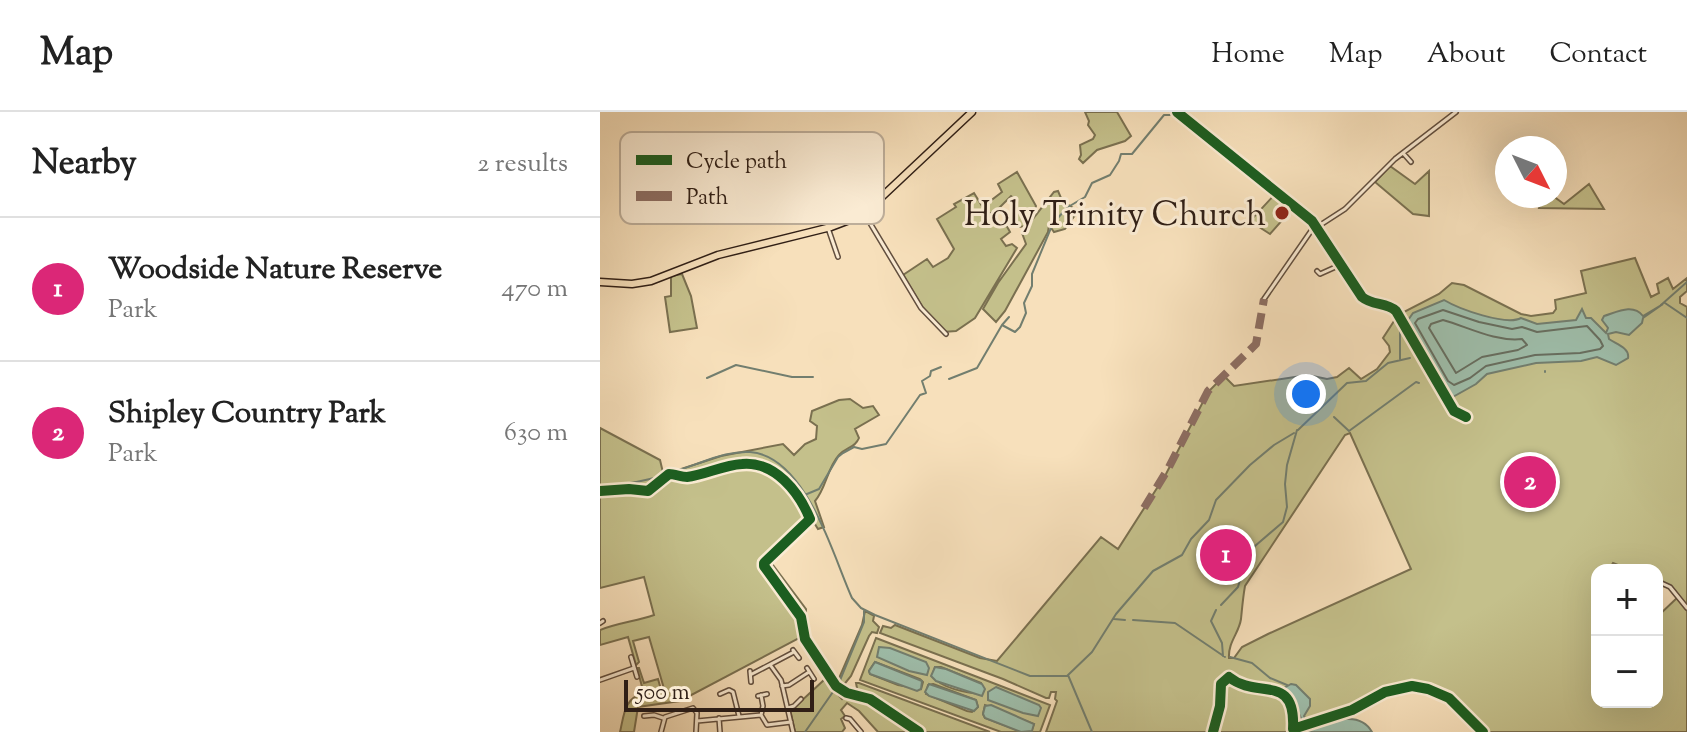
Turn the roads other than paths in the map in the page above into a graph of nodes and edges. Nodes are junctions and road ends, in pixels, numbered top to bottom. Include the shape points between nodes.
1 (972, 112) edge
2 (1177, 112) edge
3 (1456, 112) edge
4 (1403, 153) junction
5 (1411, 162) dead end
6 (884, 194) edge
7 (838, 224) edge
8 (871, 224) edge
9 (1317, 226) junction
10 (828, 228) junction
11 (838, 257) dead end
12 (1340, 265) junction
13 (1317, 271) dead end
14 (600, 282) edge
15 (1264, 299) dead end
16 (946, 334) dead end
17 (1466, 417) dead end
18 (1663, 584) edge
19 (1687, 608) edge
20 (631, 657) dead end
21 (799, 658) dead end
22 (771, 666) junction
23 (634, 668) junction
24 (637, 677) dead end
25 (814, 679) dead end
26 (600, 680) edge
27 (751, 682) dead end
28 (736, 686) dead end
29 (782, 686) junction
30 (732, 690) junction
31 (720, 694) dead end
32 (767, 694) dead end
33 (801, 699) dead end
34 (786, 708) junction
35 (761, 715) junction
36 (644, 716) dead end
37 (739, 716) junction
38 (719, 718) junction
39 (846, 718) dead end
40 (664, 719) junction
41 (697, 721) junction
42 (791, 722) junction
43 (661, 732) edge
44 (696, 732) edge
45 (720, 732) edge
46 (793, 732) edge
47 (861, 732) edge

1 - 6 main road
2 - 9 street
3 - 4 street
4 - 5 street
4 - 9 street via 1349,206
7 - 10 main road
8 - 16 street via 921,308
9 - 12 street
9 - 15 street
10 - 11 street
10 - 14 main road via 718,255 654,281
12 - 13 street
12 - 17 street via 1367,301 1395,309 1454,411
18 - 19 street
20 - 23 street
21 - 22 street via 794,651
22 - 27 street via 751,673
22 - 29 street
23 - 24 street
23 - 26 street
25 - 29 street via 808,670
28 - 30 street
29 - 34 street
30 - 31 street
30 - 37 street
32 - 35 street via 760,696
33 - 34 street
34 - 42 street
35 - 37 street
35 - 42 street via 770,726
36 - 40 street via 652,712
37 - 38 street
38 - 41 street
38 - 45 street
39 - 47 street
40 - 41 street via 693,708
40 - 43 street
41 - 44 street
42 - 46 street

